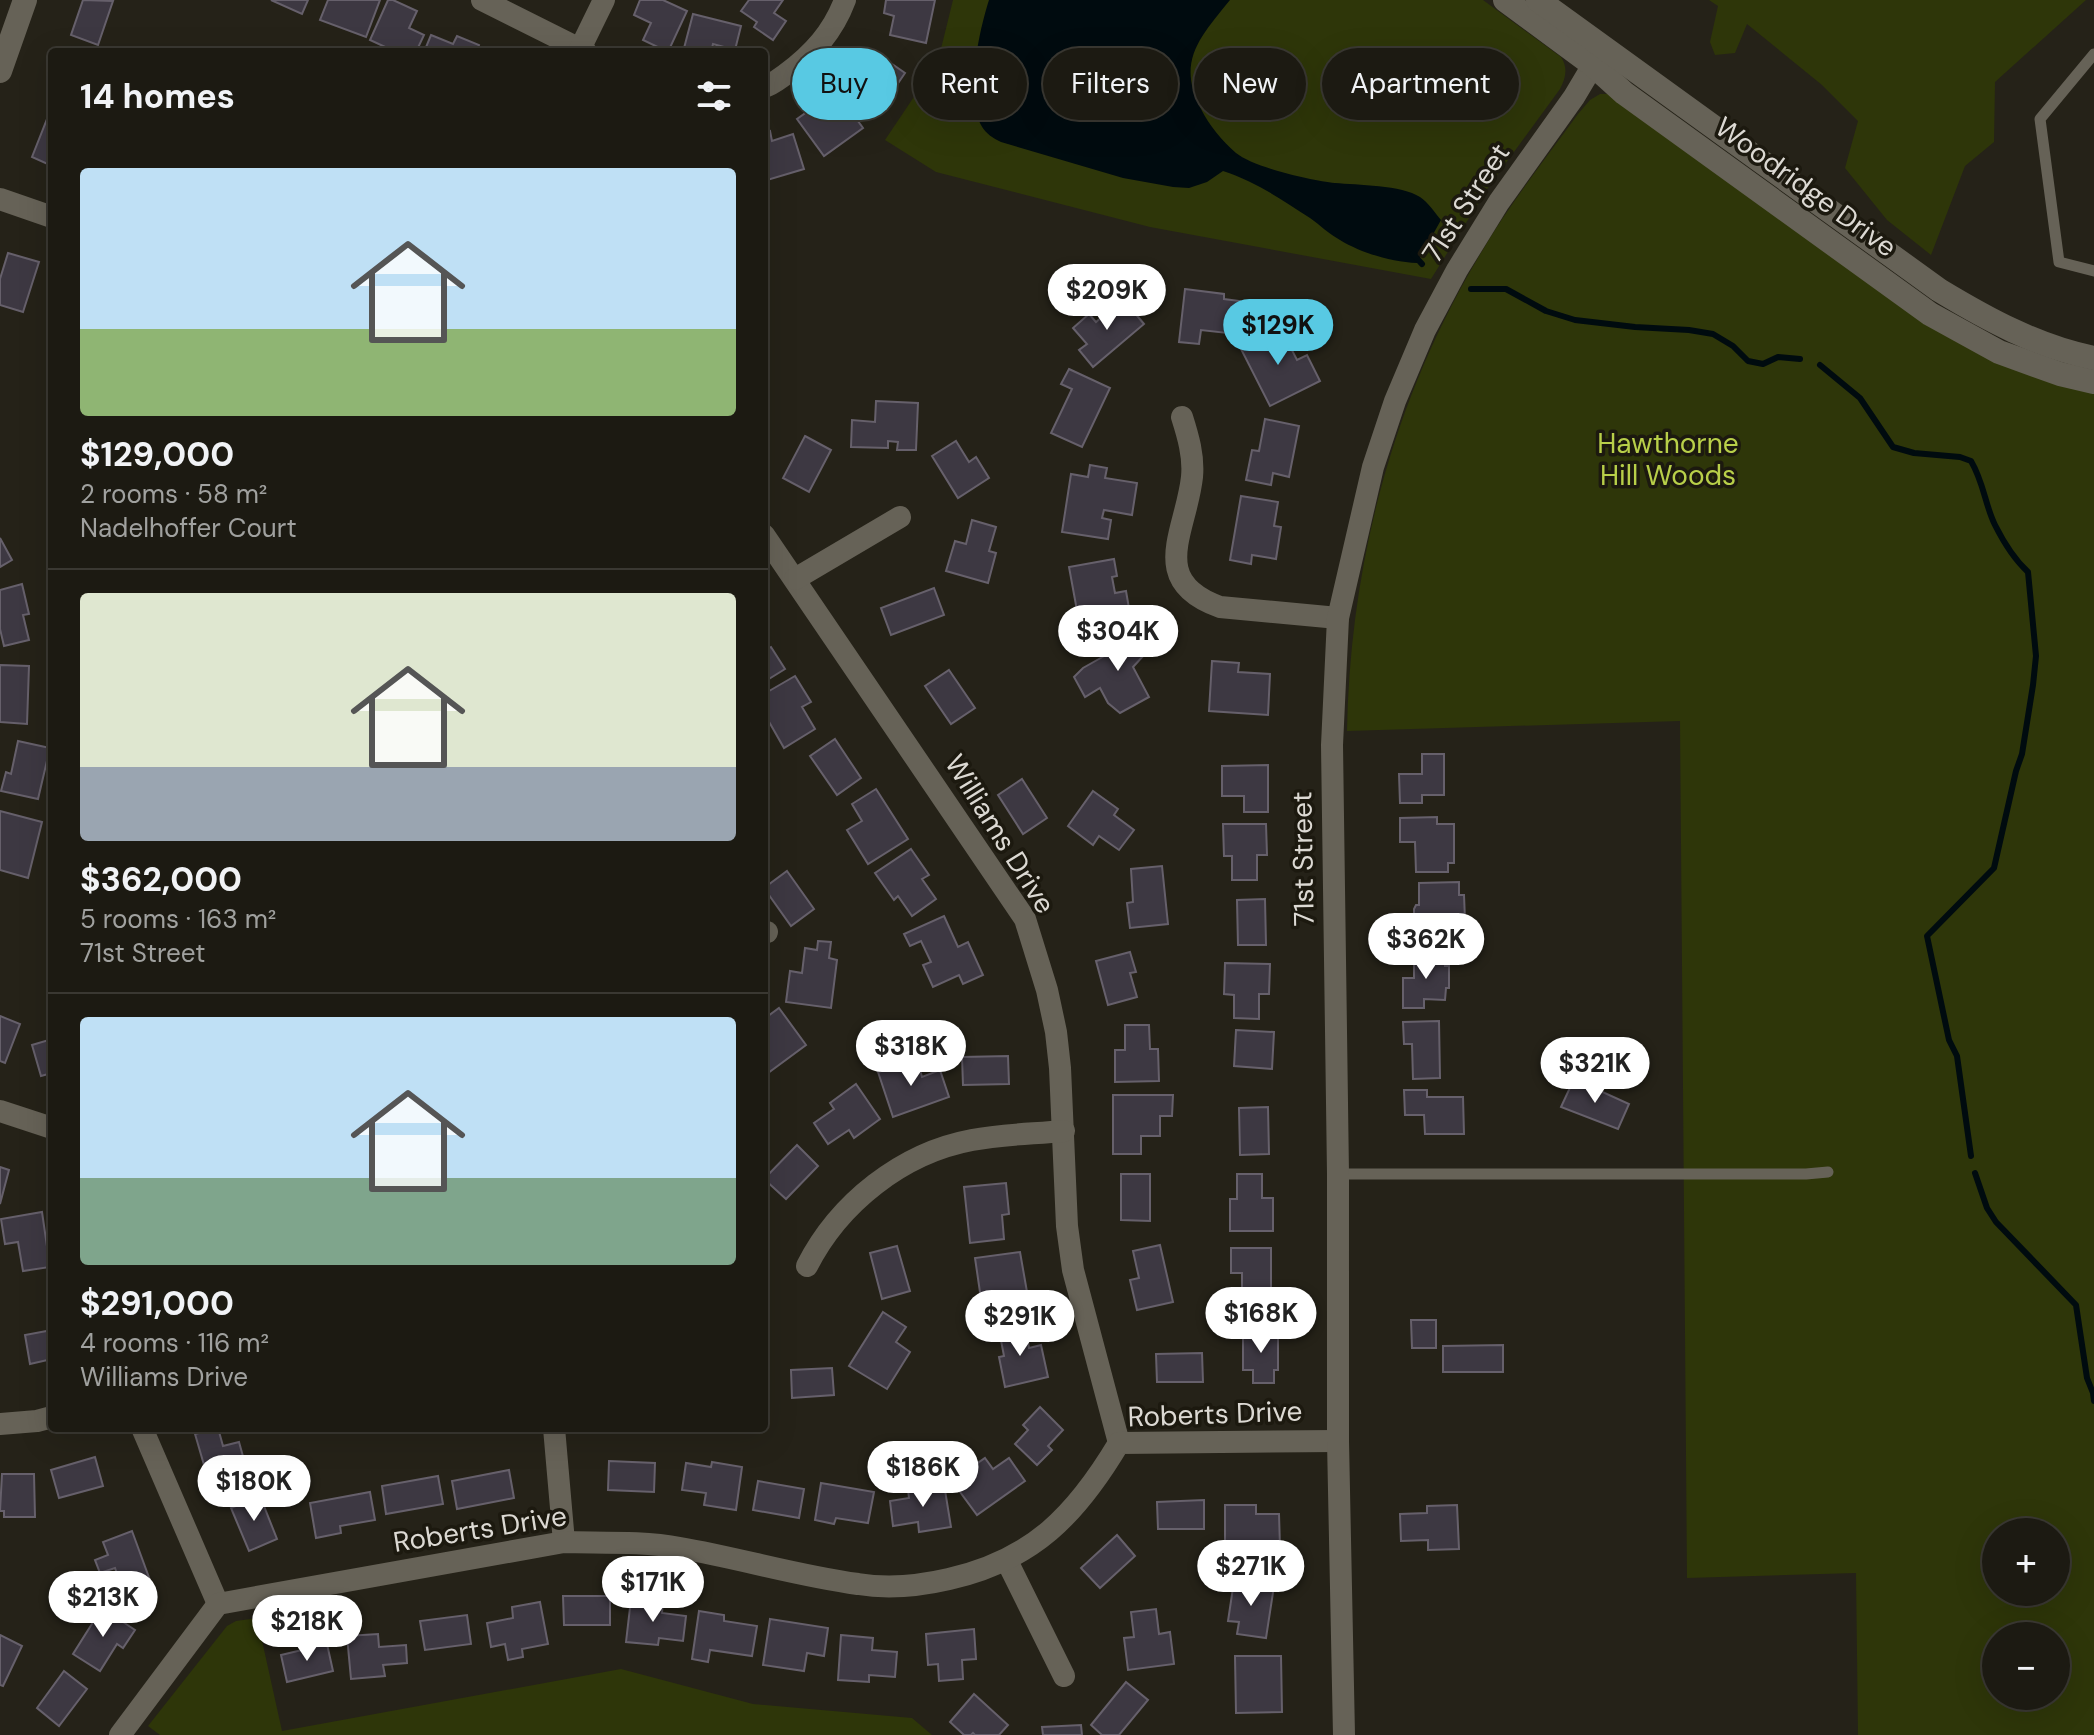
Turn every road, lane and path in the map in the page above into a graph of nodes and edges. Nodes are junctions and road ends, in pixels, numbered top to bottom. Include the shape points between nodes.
1 (25, 0) edge
2 (482, 0) edge
3 (604, 0) edge
4 (845, 0) edge
5 (1505, 0) edge
6 (1538, 0) edge
7 (579, 48) edge
8 (584, 48) edge
9 (2094, 54) edge
10 (1598, 56) junction
11 (0, 71) edge
12 (768, 85) edge
13 (0, 199) edge
14 (48, 216) edge
15 (2094, 271) edge
16 (2094, 358) edge
17 (2094, 382) edge
18 (1182, 417) dead end
19 (900, 517) dead end
20 (768, 541) edge
21 (795, 579) junction
22 (1338, 618) junction
23 (0, 1111) edge
24 (48, 1127) edge
25 (1064, 1131) junction
26 (1828, 1172) dead end
27 (1338, 1174) junction
28 (807, 1266) dead end
29 (48, 1418) edge
30 (0, 1424) edge
31 (144, 1432) edge
32 (554, 1432) edge
33 (1338, 1441) junction
34 (1119, 1443) junction
35 (564, 1542) junction
36 (1007, 1561) junction
37 (218, 1604) junction
38 (1064, 1676) dead end
39 (120, 1735) edge
40 (1344, 1735) edge

1 - 11 street
2 - 7 street
3 - 8 street
4 - 12 street via 823,41
5 - 10 street, Woodridge Drive
6 - 10 street, Woodridge Drive
9 - 15 lane via 2040,119 2059,262
10 - 16 street, Woodridge Drive via 1939,290 2034,339
10 - 17 street, Woodridge Drive via 1624,93 1930,314 1999,352
10 - 22 street, 71st Street via 1499,202 1425,330 1373,467
13 - 14 street
18 - 22 street via 1192,479 1177,546 1179,578 1190,592 1220,607
19 - 21 street
20 - 21 street, Williams Drive
21 - 25 street, Williams Drive via 1025,919 1056,1032
22 - 27 street, 71st Street via 1332,745
23 - 24 street
25 - 28 street via 971,1140 913,1160 838,1217
25 - 34 street, Williams Drive via 1073,1270
26 - 27 lane
27 - 33 street, 71st Street
29 - 30 street
31 - 37 street
32 - 35 street
33 - 34 street, Roberts Drive
33 - 40 street, 71st Street
34 - 36 street, Roberts Drive via 1076,1505
35 - 36 street, Roberts Drive via 679,1548 875,1586 928,1584
35 - 37 street, Roberts Drive
36 - 38 street
37 - 39 street

